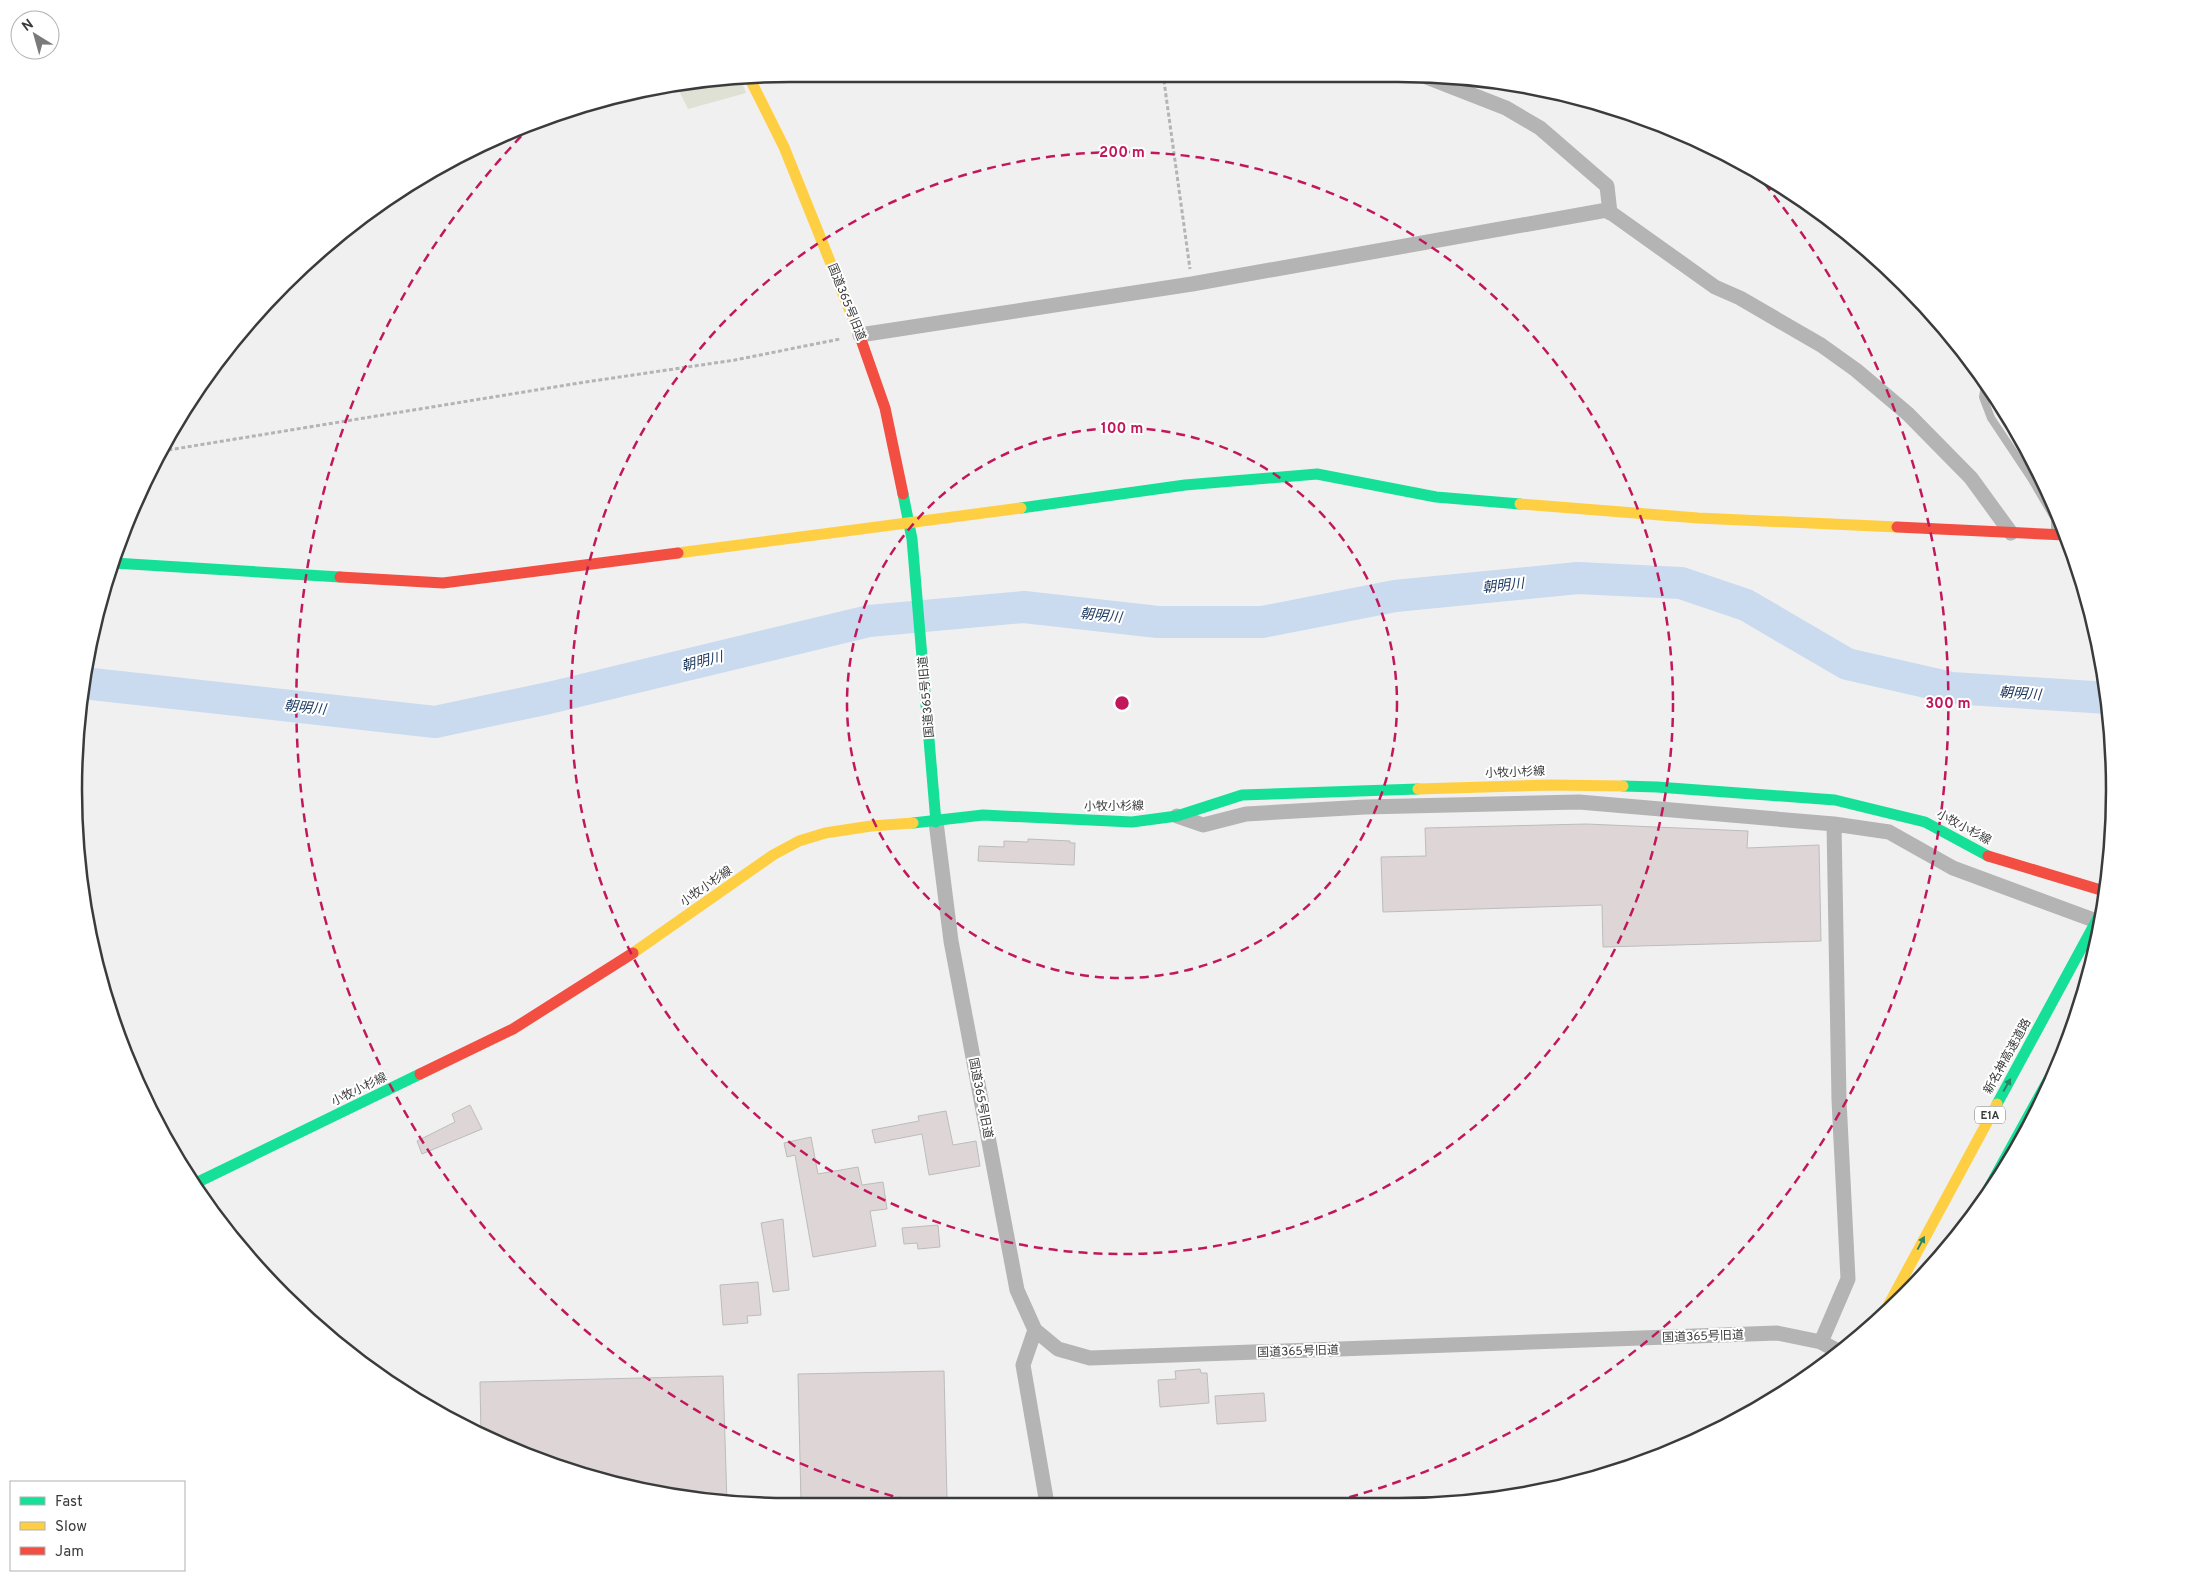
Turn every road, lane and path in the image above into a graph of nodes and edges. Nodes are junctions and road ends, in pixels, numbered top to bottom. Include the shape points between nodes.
1 (1164, 82) edge
2 (752, 84) edge
3 (1445, 84) edge
4 (1610, 213) junction
5 (1192, 284) junction
6 (860, 335) junction
7 (1984, 394) edge
8 (169, 451) edge
9 (2035, 483) edge
10 (910, 523) junction
11 (2011, 532) junction
12 (2056, 532) edge
13 (120, 563) edge
14 (935, 815) junction
15 (1177, 816) junction
16 (1834, 824) junction
17 (2098, 889) edge
18 (2093, 920) edge
19 (2092, 929) edge
20 (200, 1181) edge
21 (1894, 1295) edge
22 (1035, 1330) junction
23 (1821, 1342) junction
24 (1834, 1348) edge
25 (1045, 1498) edge

1 - 5 path
2 - 6 main road, 国道365号旧道 via 784,147
3 - 4 street via 1506,108 1540,128 1607,186
4 - 5 street via 1607,210
4 - 11 street via 1715,287 1822,345 1856,370 1908,414 1971,478
5 - 6 street
6 - 8 path via 735,360
6 - 10 main road, 国道365号旧道 via 885,408
7 - 9 lane via 1991,418
10 - 11 main road via 1185,485 1317,474 1446,498 1698,518
10 - 13 main road via 443,583
10 - 14 main road, 国道365号旧道
11 - 12 main road
14 - 15 main road, 小牧小杉線 via 1132,822
14 - 20 main road, 小牧小杉線 via 825,832 799,841 773,855 647,944 513,1029
14 - 22 street, 国道365号旧道 via 951,941 1017,1290
15 - 16 street via 1204,824 1246,814 1276,812 1579,802
15 - 17 main road, 小牧小杉線 via 1242,796 1551,785 1657,788 1835,800 1925,822 1986,855
16 - 18 street via 1889,832 1953,868
16 - 23 street via 1839,1100 1848,1279
21 -> 19 main road, 新名神高速道路 / E1A, bridge
22 - 23 street, 国道365号旧道 via 1058,1349 1090,1358 1777,1333
22 - 25 street via 1023,1365
23 - 24 street, 国道365号旧道

